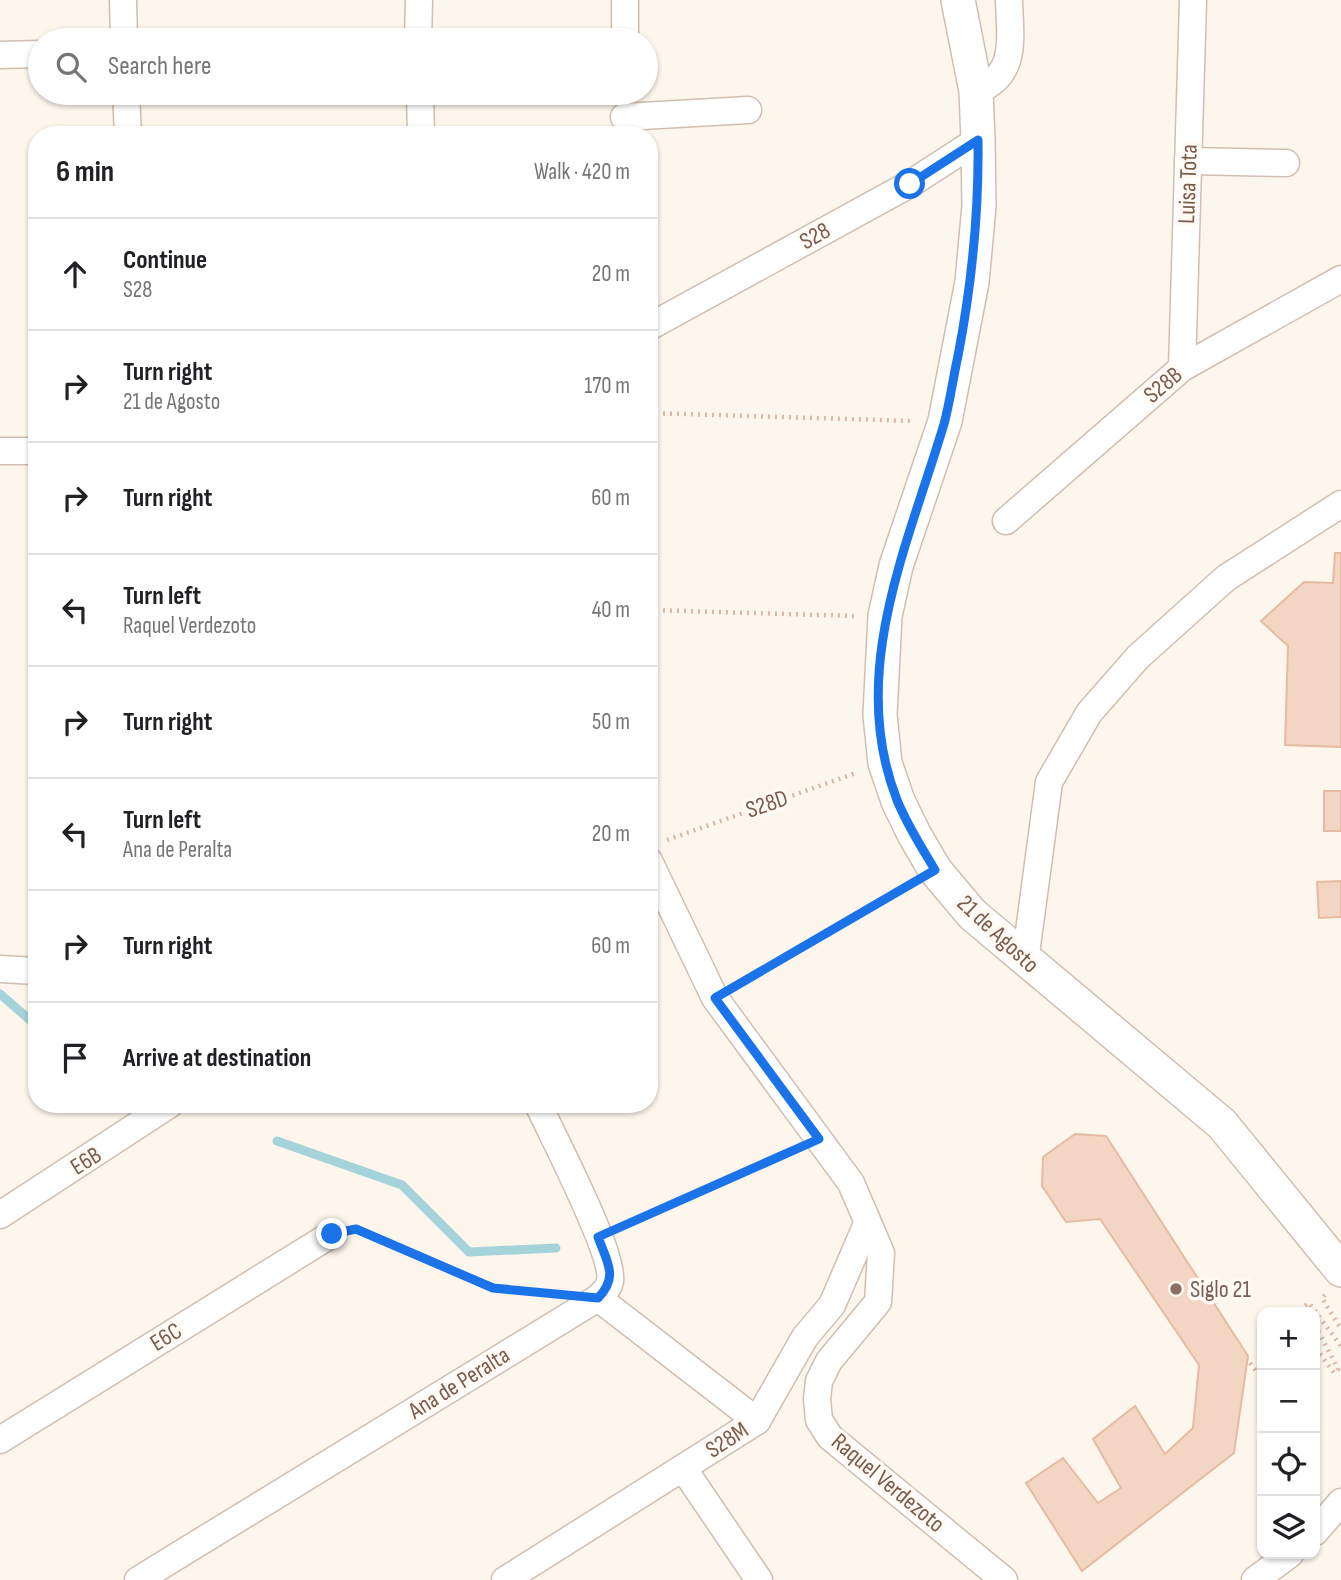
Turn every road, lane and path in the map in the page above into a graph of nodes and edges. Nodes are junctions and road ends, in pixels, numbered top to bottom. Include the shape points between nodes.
1 (123, 0) edge
2 (419, 0) edge
3 (625, 0) edge
4 (958, 0) edge
5 (1009, 0) edge
6 (1193, 0) edge
7 (124, 28) edge
8 (418, 28) edge
9 (625, 28) edge
10 (28, 54) edge
11 (0, 55) edge
12 (976, 91) junction
13 (127, 105) edge
14 (420, 105) edge
15 (748, 110) dead end
16 (624, 115) edge
17 (128, 126) edge
18 (421, 126) edge
19 (978, 140) junction
20 (1188, 161) junction
21 (1286, 163) dead end
22 (1341, 279) edge
23 (658, 322) edge
24 (1182, 368) junction
25 (658, 413) edge
26 (945, 421) junction
27 (0, 451) edge
28 (28, 452) edge
29 (1341, 504) edge
30 (1006, 521) dead end
31 (658, 610) edge
32 (885, 616) junction
33 (886, 763) junction
34 (658, 850) edge
35 (658, 856) edge
36 (935, 870) junction
37 (1025, 961) junction
38 (0, 969) edge
39 (28, 971) edge
40 (715, 998) junction
41 (156, 1113) edge
42 (542, 1113) edge
43 (819, 1139) junction
44 (0, 1216) edge
45 (867, 1224) junction
46 (332, 1234) joint
47 (598, 1237) junction
48 (1341, 1270) edge
49 (598, 1298) junction
50 (1320, 1318) edge
51 (1320, 1335) edge
52 (1341, 1346) edge
53 (1320, 1354) edge
54 (1250, 1363) dead end
55 (1257, 1372) edge
56 (757, 1421) junction
57 (0, 1440) edge
58 (683, 1468) junction
59 (1341, 1502) edge
60 (1320, 1526) edge
61 (1283, 1559) edge
62 (511, 1578) edge
63 (138, 1580) edge
64 (759, 1580) edge
65 (1004, 1580) edge
66 (1255, 1580) edge

1 - 7 street
2 - 8 street
3 - 9 street
4 - 12 street, 21 de Agosto
5 - 12 street via 1006,69 992,85
6 - 20 street, Luisa Tota
10 - 11 street
12 - 19 street, 21 de Agosto
13 - 17 street
14 - 18 street
15 - 16 street
19 - 23 street, S28 via 910,184
19 - 26 street, 21 de Agosto via 979,206 972,282
20 - 21 street
20 - 24 street, Luisa Tota
22 - 24 street, S28B
24 - 30 street, S28B
25 - 26 path
26 - 32 street, 21 de Agosto
27 - 28 street
29 - 37 street via 1226,579 1138,657 1089,713 1049,782
31 - 32 path
32 - 33 street, 21 de Agosto via 880,715
33 - 34 path, S28D
33 - 36 street, 21 de Agosto via 898,801
35 - 40 street, Raquel Verdezoto
36 - 37 street, 21 de Agosto via 972,914
36 - 40 path
37 - 48 street, 21 de Agosto via 1222,1124
38 - 39 street
40 - 43 street, Raquel Verdezoto
41 - 44 street, E6B
42 - 47 street
43 - 45 street, Raquel Verdezoto via 851,1183
43 - 47 path
45 - 56 street, S28M via 832,1305 805,1337
45 - 65 street, Raquel Verdezoto via 881,1253 878,1302 829,1361 818,1390 819,1420 830,1437
46 - 49 path via 356,1229 493,1288
46 - 57 street, E6C
47 - 49 street via 611,1279
49 - 56 street
49 - 63 street, Ana de Peralta
50 - 52 path
51 - 53 path via 1338,1369 1334,1373
54 - 55 path
56 - 58 street, S28M
58 - 62 street, S28M
58 - 64 street
59 - 60 street
61 - 66 street

